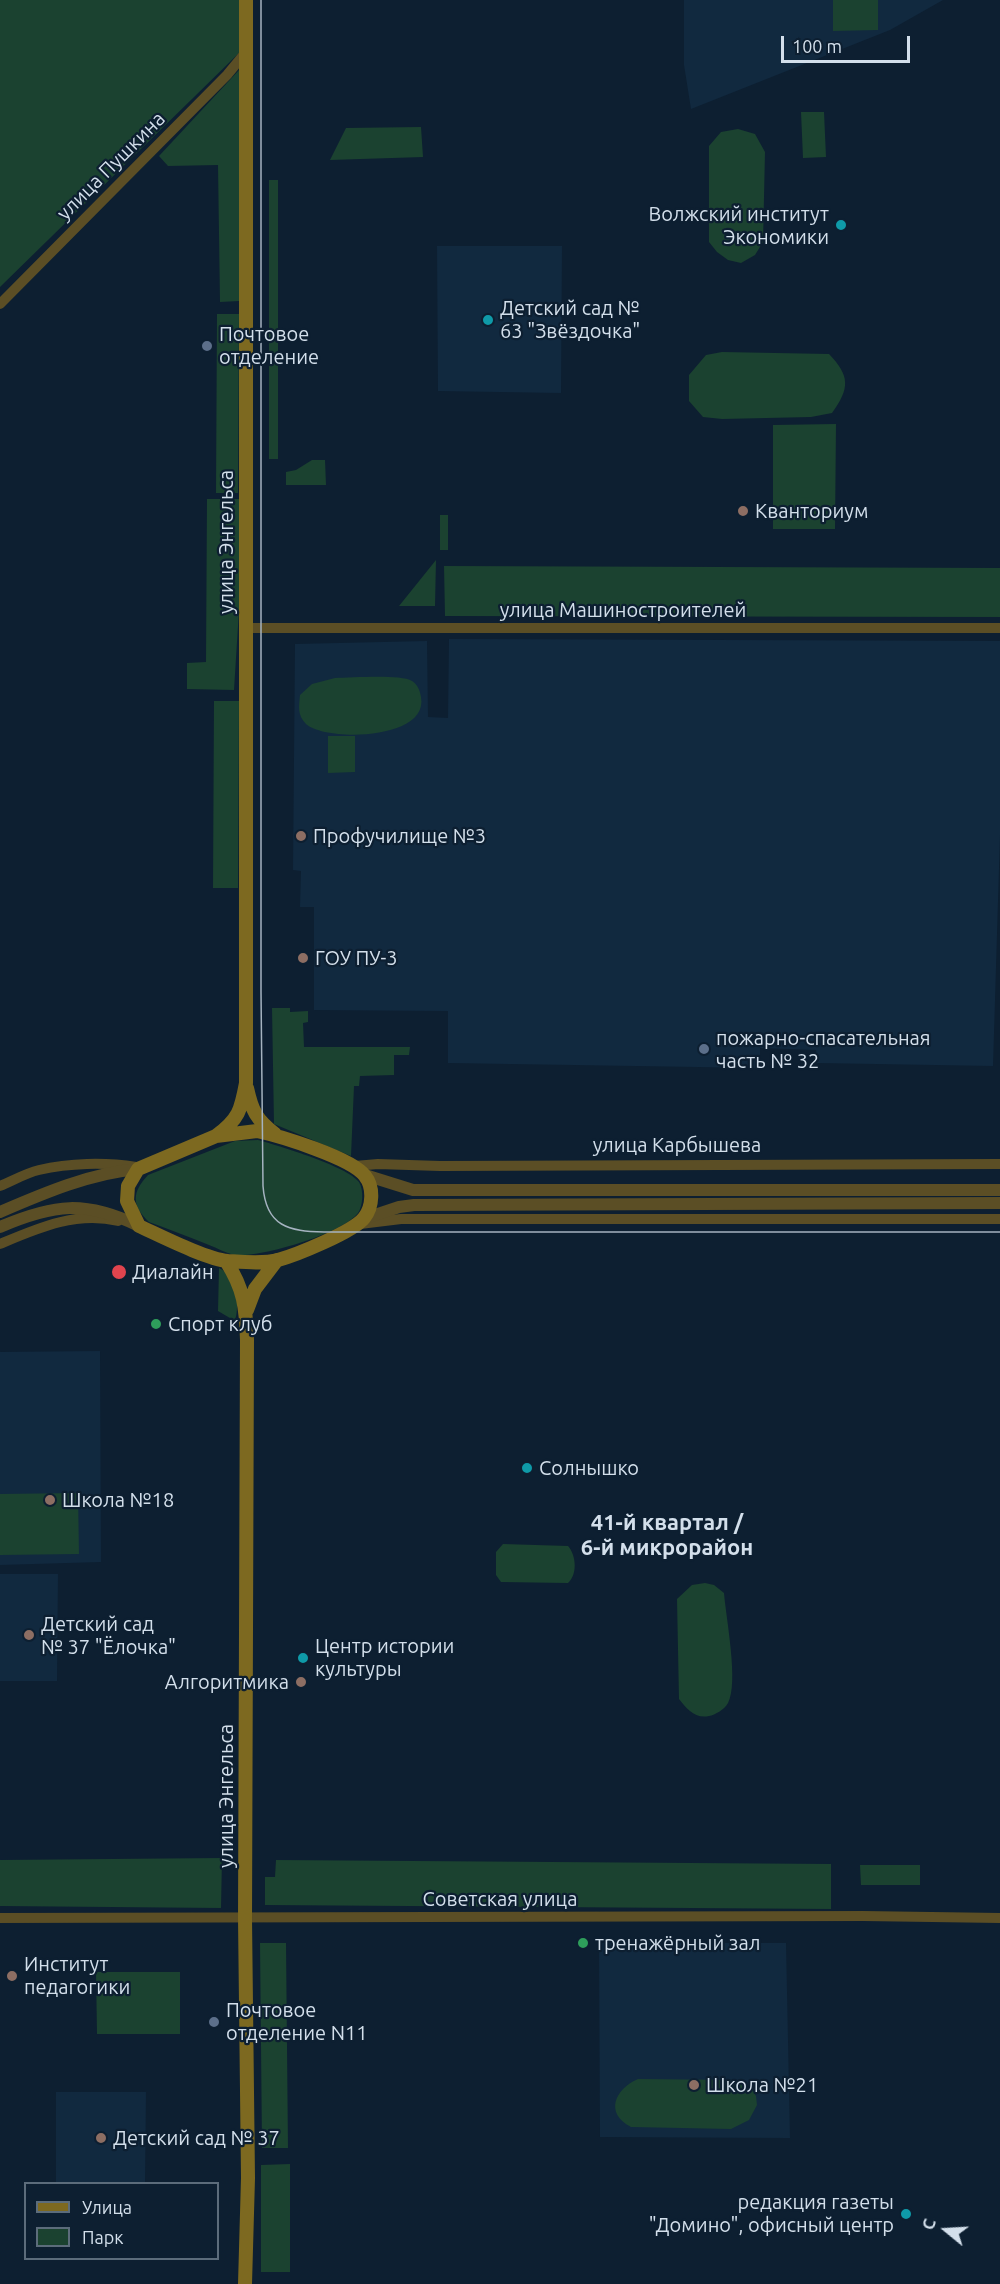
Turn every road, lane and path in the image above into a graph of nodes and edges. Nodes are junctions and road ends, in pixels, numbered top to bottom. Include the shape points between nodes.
1 (246, 0) edge
2 (246, 52) junction
3 (0, 304) edge
4 (246, 628) junction
5 (1000, 628) edge
6 (246, 1083) junction
7 (276, 1135) junction
8 (216, 1136) junction
9 (1000, 1164) edge
10 (140, 1168) junction
11 (360, 1170) junction
12 (0, 1186) edge
13 (1000, 1190) edge
14 (1000, 1203) edge
15 (0, 1212) edge
16 (1000, 1219) edge
17 (360, 1222) junction
18 (139, 1226) junction
19 (0, 1227) edge
20 (0, 1244) edge
21 (277, 1260) junction
22 (226, 1261) junction
23 (246, 1310) junction
24 (0, 1918) edge
25 (245, 1918) junction
26 (1000, 1918) edge
27 (246, 2283) edge

1 - 2 main road, улица Энгельса
2 - 3 street, улица Пушкина
2 - 4 main road, улица Энгельса
4 - 5 street, улица Машиностроителей
4 - 6 main road, улица Энгельса
6 - 7 main road, улица Энгельса via 251,1109
6 - 8 main road, улица Энгельса via 237,1117
7 - 8 main road, улица Карбышева via 257,1131
7 - 11 main road, улица Карбышева
8 - 10 main road, улица Карбышева
9 - 11 street, улица Карбышева via 378,1164
10 - 12 street, улица Карбышева via 121,1164 56,1167 36,1170
10 - 15 street, улица Карбышева via 48,1192
10 - 18 main road via 128,1186 127,1201
11 - 13 street, улица Карбышева via 413,1190
11 - 17 main road via 370,1183 372,1197
14 - 17 street via 414,1205
16 - 17 street
17 - 21 main road
18 - 19 street via 111,1213 81,1208 53,1209
18 - 20 street via 112,1220 60,1221
18 - 22 main road
21 - 22 main road
21 - 23 main road, улица Энгельса via 255,1289
22 - 23 main road, улица Энгельса via 242,1291
23 - 25 main road, улица Энгельса
24 - 25 street, Советская улица
25 - 26 street, Советская улица
25 - 27 main road, улица Энгельса

